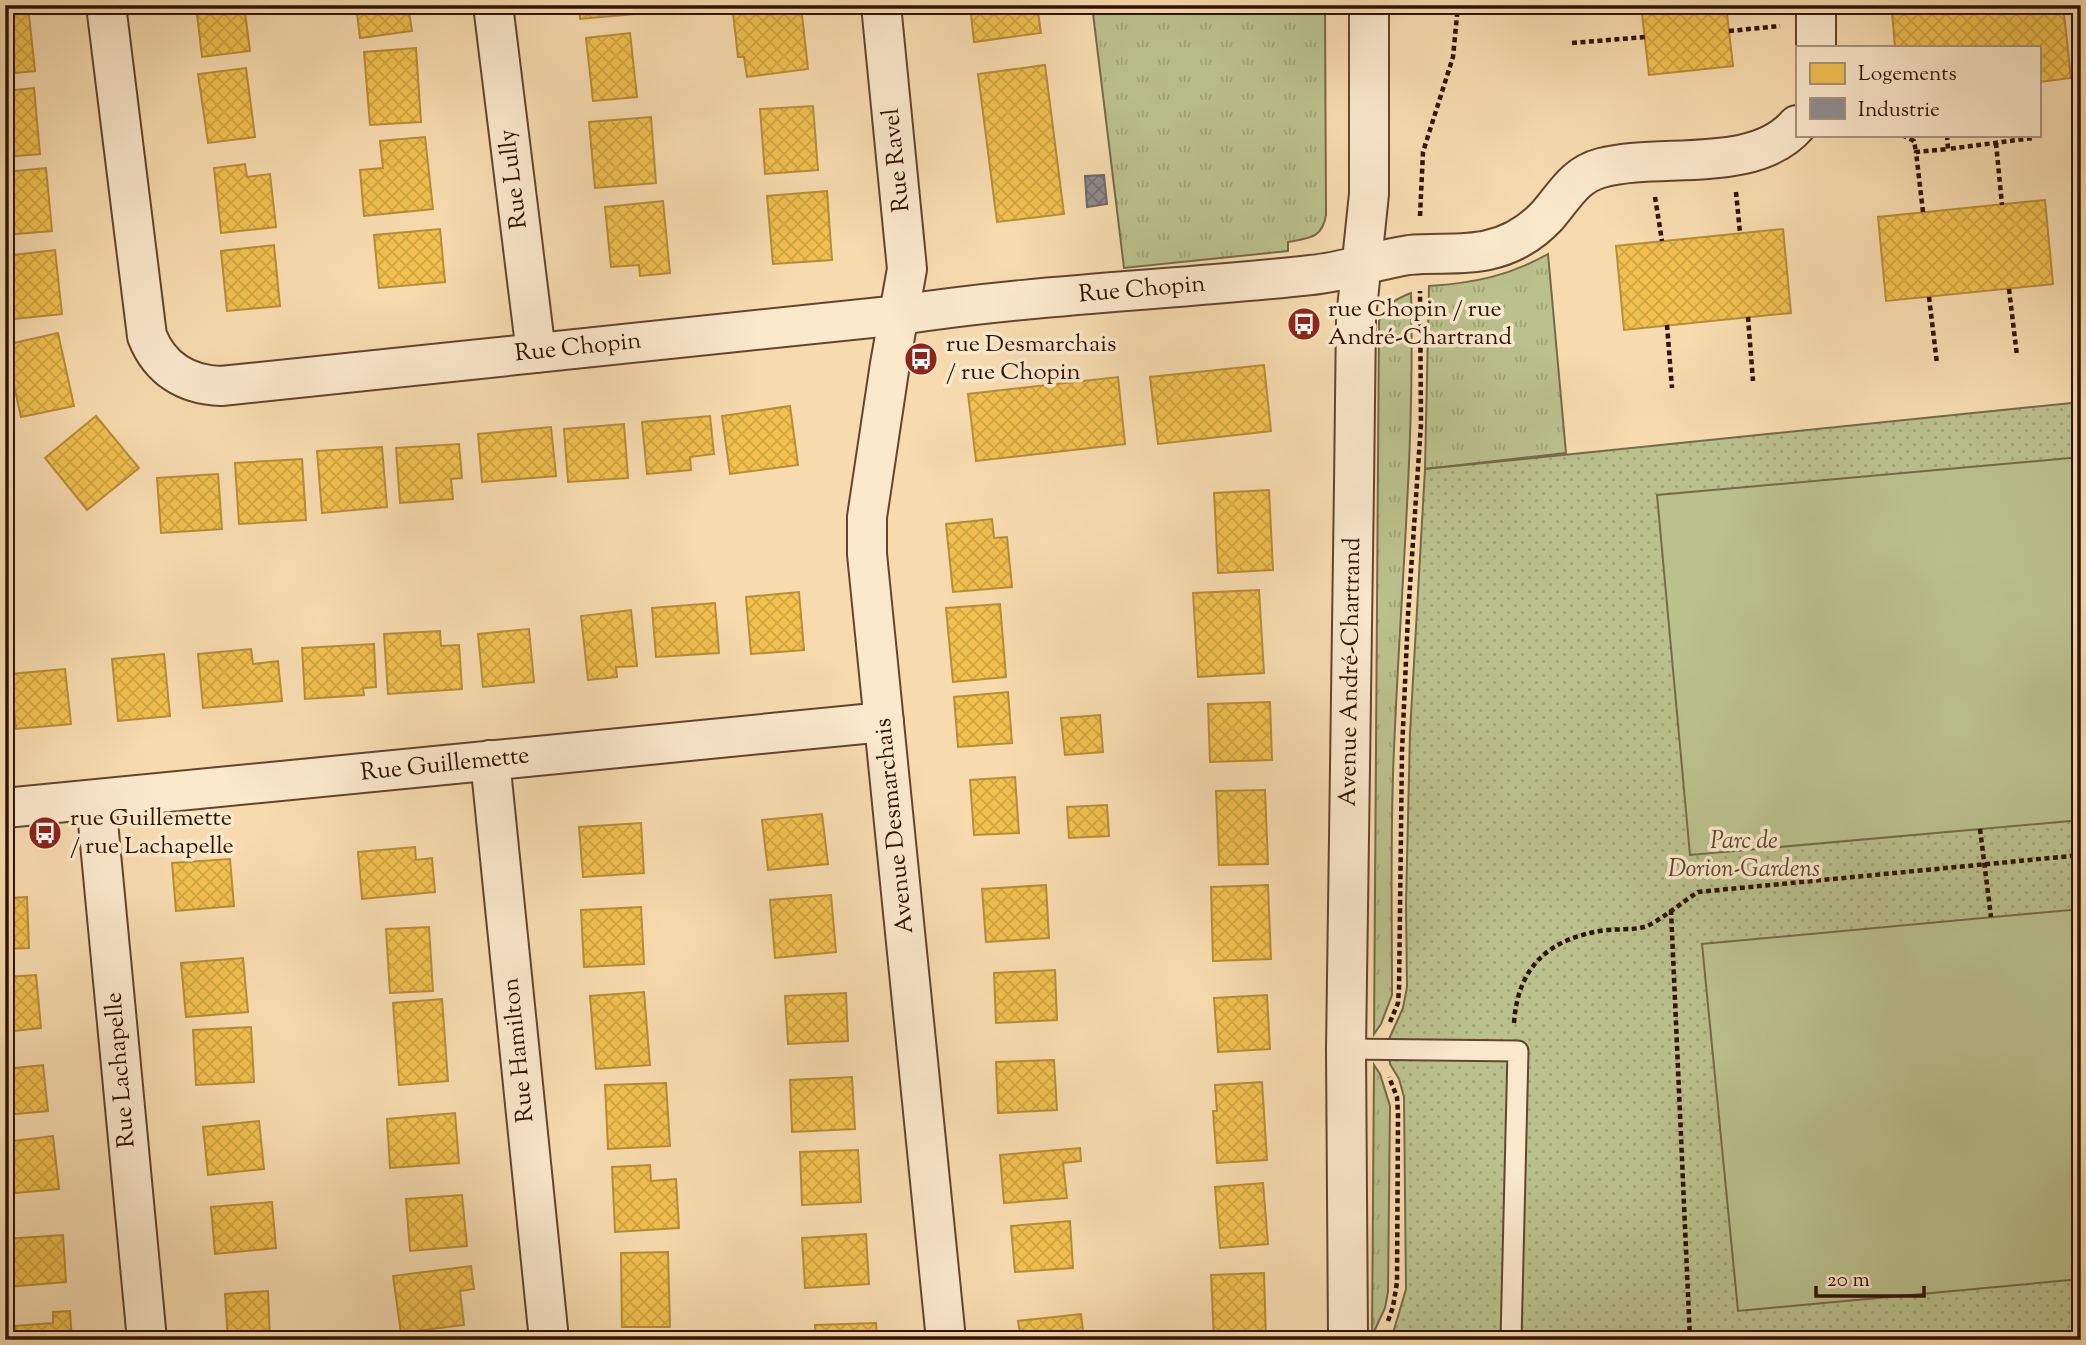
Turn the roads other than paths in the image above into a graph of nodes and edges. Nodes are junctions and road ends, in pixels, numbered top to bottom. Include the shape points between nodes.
1 (106, 5) edge
2 (493, 5) edge
3 (881, 5) edge
4 (1369, 5) edge
5 (1800, 15) edge
6 (1816, 46) edge
7 (1796, 126) edge
8 (1363, 265) junction
9 (900, 315) junction
10 (536, 352) junction
11 (884, 722) junction
12 (490, 760) junction
13 (96, 801) junction
14 (5, 808) edge
15 (1346, 1049) junction
16 (147, 1340) edge
17 (549, 1340) edge
18 (946, 1340) edge
19 (1348, 1340) edge
20 (1511, 1340) edge

1 - 10 street, Rue Chopin via 144,323 152,349 170,370 194,382 221,386
2 - 10 street, Rue Lully
3 - 9 street, Rue Ravel via 907,269
4 - 8 street, Avenue André-Chartrand via 1369,194
5 - 6 street
7 - 8 street, Rue Chopin via 1776,144 1754,153 1590,171 1570,186 1535,227 1499,247 1454,255 1411,255
8 - 9 street, Rue Chopin via 1312,275 965,305
8 - 15 street, Avenue André-Chartrand via 1356,318
9 - 10 street, Rue Chopin
9 - 11 street, Avenue Desmarchais via 866,534
11 - 12 street, Rue Guillemette
11 - 18 street, Avenue Desmarchais
12 - 13 street, Rue Guillemette
12 - 17 street, Rue Hamilton
13 - 14 street, Rue Guillemette
13 - 16 street, Rue Lachapelle
15 - 19 street, Avenue André-Chartrand
15 - 20 lane via 1518,1051

